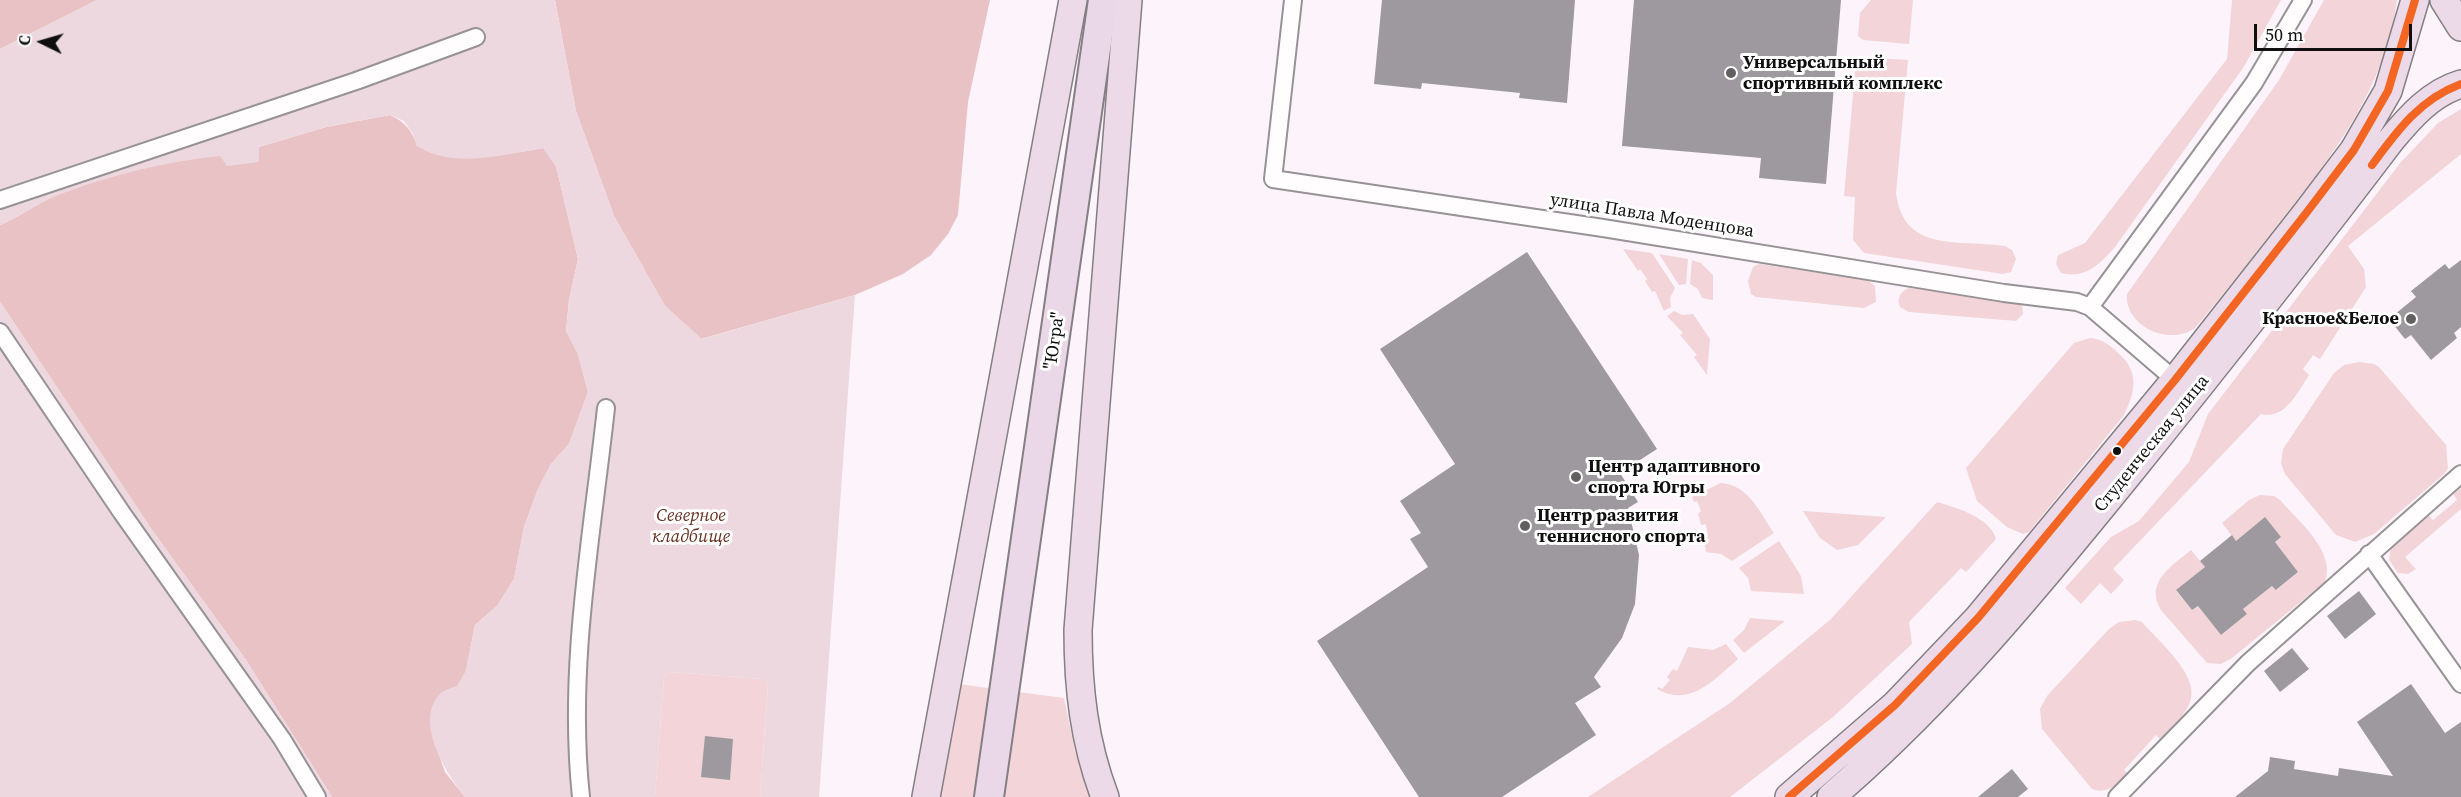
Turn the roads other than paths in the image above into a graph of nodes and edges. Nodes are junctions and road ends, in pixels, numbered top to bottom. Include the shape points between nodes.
1 (1073, 0) edge
2 (1103, 0) edge
3 (1128, 0) edge
4 (1293, 0) edge
5 (2302, 0) edge
6 (2415, 0) edge
7 (2444, 0) edge
8 (2461, 27) edge
9 (476, 37) dead end
10 (2461, 84) edge
11 (0, 200) edge
12 (2090, 307) junction
13 (0, 332) edge
14 (2175, 380) junction
15 (606, 408) dead end
16 (2461, 474) edge
17 (2369, 554) junction
18 (2461, 684) edge
19 (1895, 705) junction
20 (316, 797) edge
21 (581, 797) edge
22 (926, 797) edge
23 (989, 797) edge
24 (1105, 797) edge
25 (1768, 797) edge
26 (1789, 797) edge
27 (1831, 797) edge
28 (2117, 797) edge

1 - 22 main road
2 - 23 highway, "Югра"
3 - 24 main road via 1078,630 1083,723
4 - 12 street, улица Павла Моденцова via 1273,179
5 - 12 street via 2254,83
6 - 14 main road, Студенческая улица via 2398,64 2372,122
7 - 8 main road
9 - 11 street
10 - 27 main road, Студенческая улица via 2425,104 2403,126 2191,397 1995,636 1903,732
12 - 14 street, улица Павла Моденцова
13 - 20 street via 122,513 282,738
14 - 19 main road, Студенческая улица via 1978,618
15 - 21 street via 577,654 575,741
16 - 17 street
17 - 18 street
17 - 28 street via 2248,663
19 - 25 main road
19 - 26 main road, Студенческая улица

